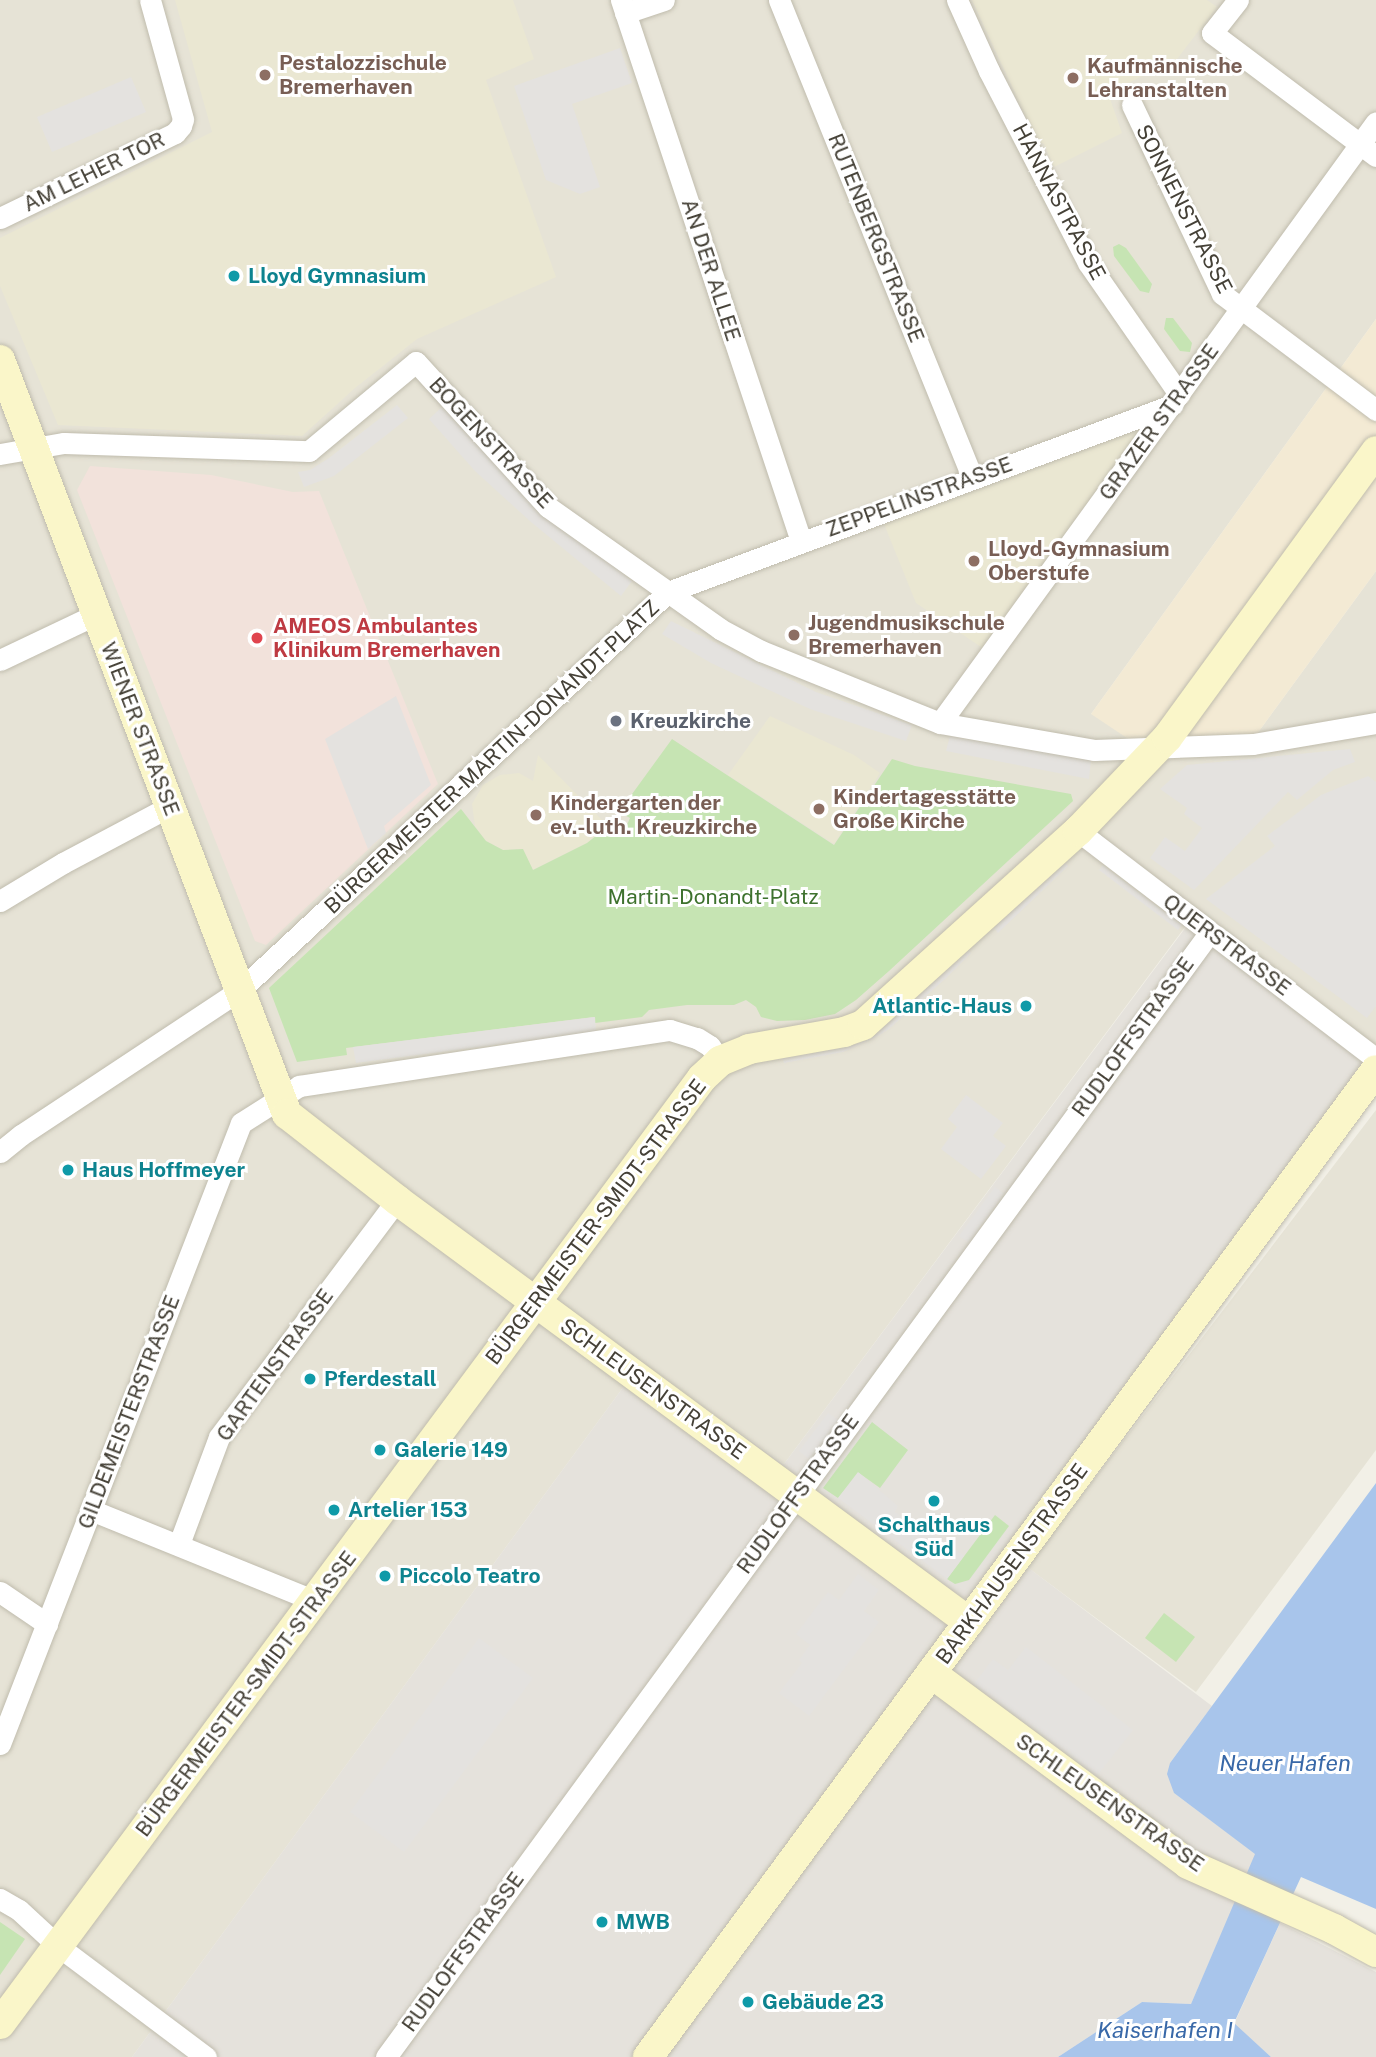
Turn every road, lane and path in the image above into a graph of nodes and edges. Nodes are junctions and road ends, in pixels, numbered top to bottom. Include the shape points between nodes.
1 (150, 0) edge
2 (664, 0) edge
3 (779, 0) edge
4 (957, 0) edge
5 (1238, 0) edge
6 (623, 6) edge
7 (1132, 105) dead end
8 (1376, 121) edge
9 (1368, 150) edge
10 (0, 218) edge
11 (1240, 310) junction
12 (0, 360) edge
13 (1176, 399) junction
14 (1376, 410) edge
15 (33, 447) junction
16 (1376, 451) edge
17 (0, 454) edge
18 (972, 477) junction
19 (801, 541) junction
20 (668, 592) junction
21 (97, 614) junction
22 (0, 660) edge
23 (940, 723) junction
24 (1376, 723) edge
25 (1157, 748) junction
26 (170, 806) junction
27 (1078, 831) junction
28 (0, 901) edge
29 (1210, 932) junction
30 (240, 990) junction
31 (1376, 1059) edge
32 (720, 1061) junction
33 (1376, 1070) edge
34 (281, 1097) junction
35 (0, 1152) edge
36 (397, 1200) junction
37 (537, 1303) junction
38 (797, 1495) junction
39 (91, 1510) junction
40 (179, 1544) junction
41 (0, 1592) edge
42 (315, 1601) junction
43 (969, 1622) junction
44 (47, 1624) junction
45 (931, 1673) junction
46 (0, 1744) edge
47 (0, 1899) edge
48 (58, 1946) junction
49 (1376, 1952) edge
50 (0, 2024) edge
51 (206, 2057) edge
52 (386, 2057) edge
53 (648, 2057) edge

1 - 10 street, AM LEHER TOR via 183,119 181,126 175,133
2 - 6 street
3 - 18 street, RUTENBERGSTRASSE
4 - 13 street, HANNASTRASSE via 1088,262
5 - 9 street via 1212,33
6 - 19 street, AN DER ALLEE
7 - 11 street, SONNENSTRASSE via 1222,294
8 - 9 street, GRAZER STRASSE
9 - 11 street, GRAZER STRASSE
11 - 13 street, GRAZER STRASSE
11 - 14 street, SONNENSTRASSE
12 - 15 street, WIENER STRASSE
13 - 18 street, ZEPPELINSTRASSE
13 - 23 street, GRAZER STRASSE
15 - 17 street
15 - 20 street, BOGENSTRASSE via 64,443 309,451 416,362 548,507
15 - 21 street, WIENER STRASSE
16 - 25 street, BÜRGERMEISTER-SMIDT-STRASSE
18 - 19 street, ZEPPELINSTRASSE
19 - 20 street, ZEPPELINSTRASSE
20 - 23 street, BÜRGERMEISTER-MARTIN-DONANDT-PLATZ via 761,651
20 - 30 street, BÜRGERMEISTER-MARTIN-DONANDT-PLATZ
21 - 22 street
21 - 26 street, WIENER STRASSE
23 - 25 street, BÜRGERMEISTER-MARTIN-DONANDT-PLATZ via 1071,748
24 - 25 street, BÜRGERMEISTER-MARTIN-DONANDT-PLATZ via 1253,744
25 - 27 street, BÜRGERMEISTER-SMIDT-STRASSE
26 - 28 street
26 - 30 street, WIENER STRASSE
27 - 29 street, QUERSTRASSE
27 - 32 street, BÜRGERMEISTER-SMIDT-STRASSE via 863,1025 774,1042
29 - 31 street, QUERSTRASSE
29 - 38 street, RUDLOFFSTRASSE
30 - 34 street, WIENER STRASSE
30 - 35 street, BÜRGERMEISTER-MARTIN-DONANDT-PLATZ
32 - 34 street via 710,1046 670,1030 299,1086
32 - 37 street, BÜRGERMEISTER-SMIDT-STRASSE via 702,1078
33 - 43 street, BARKHAUSENSTRASSE
34 - 36 street, SCHLEUSENSTRASSE via 287,1114
34 - 39 street, GILDEMEISTERSTRASSE via 242,1123
36 - 37 street, SCHLEUSENSTRASSE
36 - 40 street, GARTENSTRASSE via 219,1437
37 - 38 street, SCHLEUSENSTRASSE
37 - 42 street, BÜRGERMEISTER-SMIDT-STRASSE
38 - 43 street, SCHLEUSENSTRASSE
38 - 52 street, RUDLOFFSTRASSE
39 - 40 street
39 - 44 street, GILDEMEISTERSTRASSE
40 - 42 street
41 - 44 street
42 - 48 street, BÜRGERMEISTER-SMIDT-STRASSE
43 - 45 street, BARKHAUSENSTRASSE
44 - 46 street, GILDEMEISTERSTRASSE
45 - 49 street, SCHLEUSENSTRASSE via 1188,1864
45 - 53 street, BARKHAUSENSTRASSE
47 - 48 street
48 - 50 street, BÜRGERMEISTER-SMIDT-STRASSE
48 - 51 street

